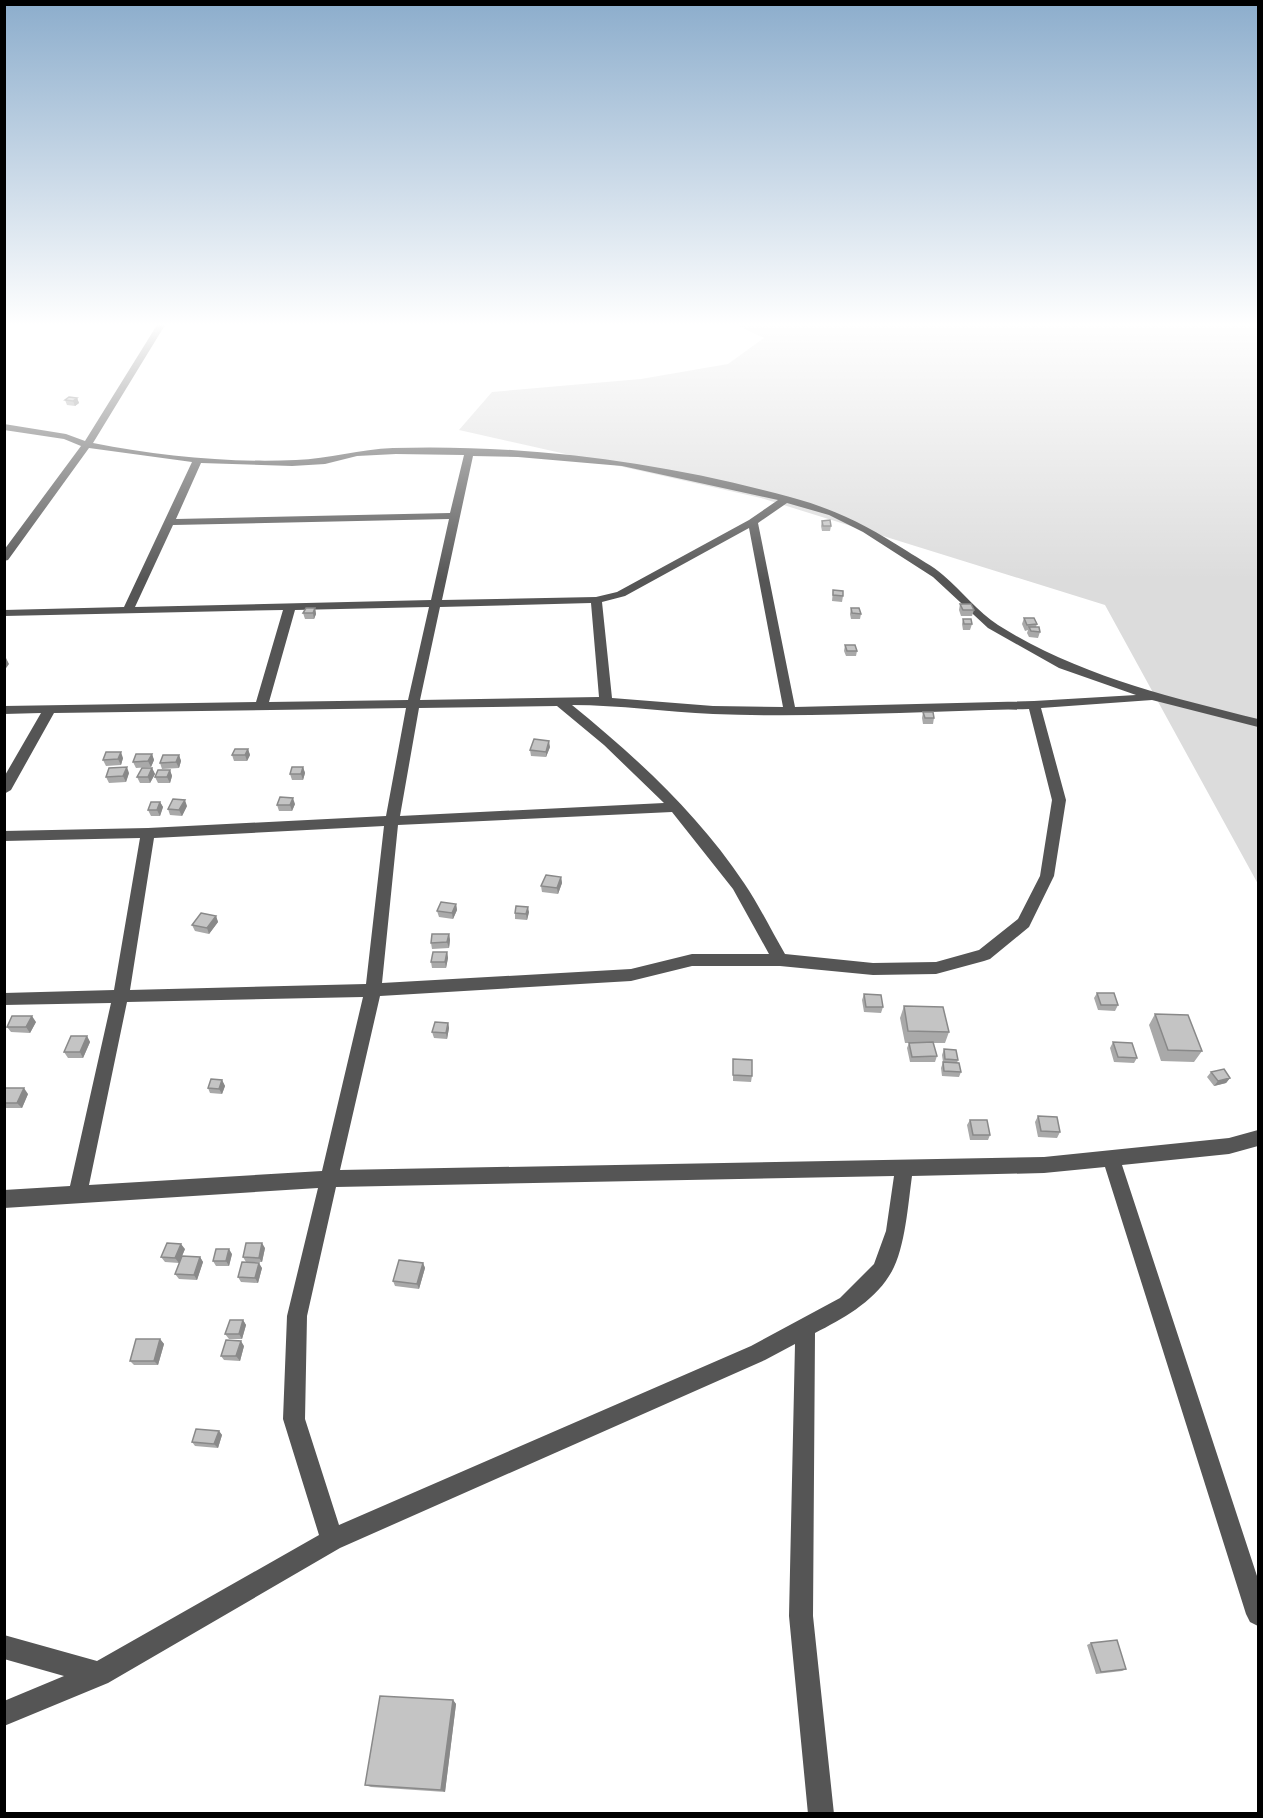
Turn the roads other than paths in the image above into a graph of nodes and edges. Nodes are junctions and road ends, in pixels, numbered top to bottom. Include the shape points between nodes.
1 (108, 410) edge
2 (4, 427) edge
3 (87, 445) junction
4 (469, 452) junction
5 (198, 460) junction
6 (786, 499) junction
7 (455, 516) junction
8 (169, 522) junction
9 (753, 522) junction
10 (4, 558) edge
11 (596, 600) junction
12 (436, 605) junction
13 (290, 607) junction
14 (128, 609) junction
15 (4, 613) edge
16 (1157, 698) junction
17 (606, 701) junction
18 (560, 702) junction
19 (413, 705) junction
20 (1034, 705) junction
21 (261, 707) junction
22 (4, 710) edge
23 (49, 711) junction
24 (790, 711) junction
25 (1258, 723) edge
26 (4, 790) edge
27 (673, 807) junction
28 (392, 821) junction
29 (148, 833) junction
30 (4, 836) edge
31 (780, 960) junction
32 (373, 990) junction
33 (121, 995) junction
34 (4, 999) edge
35 (1258, 1138) edge
36 (1111, 1158) junction
37 (904, 1168) junction
38 (329, 1179) junction
39 (78, 1194) junction
40 (4, 1198) edge
41 (805, 1328) junction
42 (332, 1540) junction
43 (1258, 1614) edge
44 (4, 1647) edge
45 (99, 1674) junction
46 (4, 1714) edge
47 (821, 1814) edge

1 - 3 street
2 - 3 street via 66,437
3 - 5 street
3 - 10 street
4 - 5 street via 357,453 292,463
4 - 6 street via 622,464
4 - 7 street
5 - 8 street
6 - 9 street
6 - 16 street via 833,513 867,530 937,575 992,626 1063,665
7 - 8 street
7 - 12 street
8 - 14 street
9 - 11 street via 621,594
9 - 24 street
11 - 12 street
11 - 17 street
12 - 13 street
12 - 19 street
13 - 14 street
13 - 21 street
14 - 15 street
16 - 20 street
16 - 25 street
17 - 18 street
17 - 24 street via 713,710
18 - 19 street
18 - 27 street via 614,745
19 - 21 street
19 - 28 street
20 - 24 street
20 - 31 street via 1059,800 1047,876 1024,923 984,955 936,968 873,969
21 - 23 street
22 - 23 street
23 - 26 street
27 - 28 street
27 - 31 street via 738,885
28 - 29 street
28 - 32 street
29 - 30 street
29 - 33 street
31 - 32 street via 692,960 631,975
32 - 33 street
32 - 38 street
33 - 34 street
33 - 39 street
35 - 36 street via 1229,1146
36 - 37 street via 1044,1165
36 - 43 street
37 - 38 street
37 - 41 street via 896,1231 882,1270 847,1305
38 - 39 street
38 - 42 street via 297,1316 294,1419
39 - 40 street
41 - 42 street via 758,1353
41 - 47 street via 801,1616
42 - 45 street
44 - 45 street
45 - 46 street

